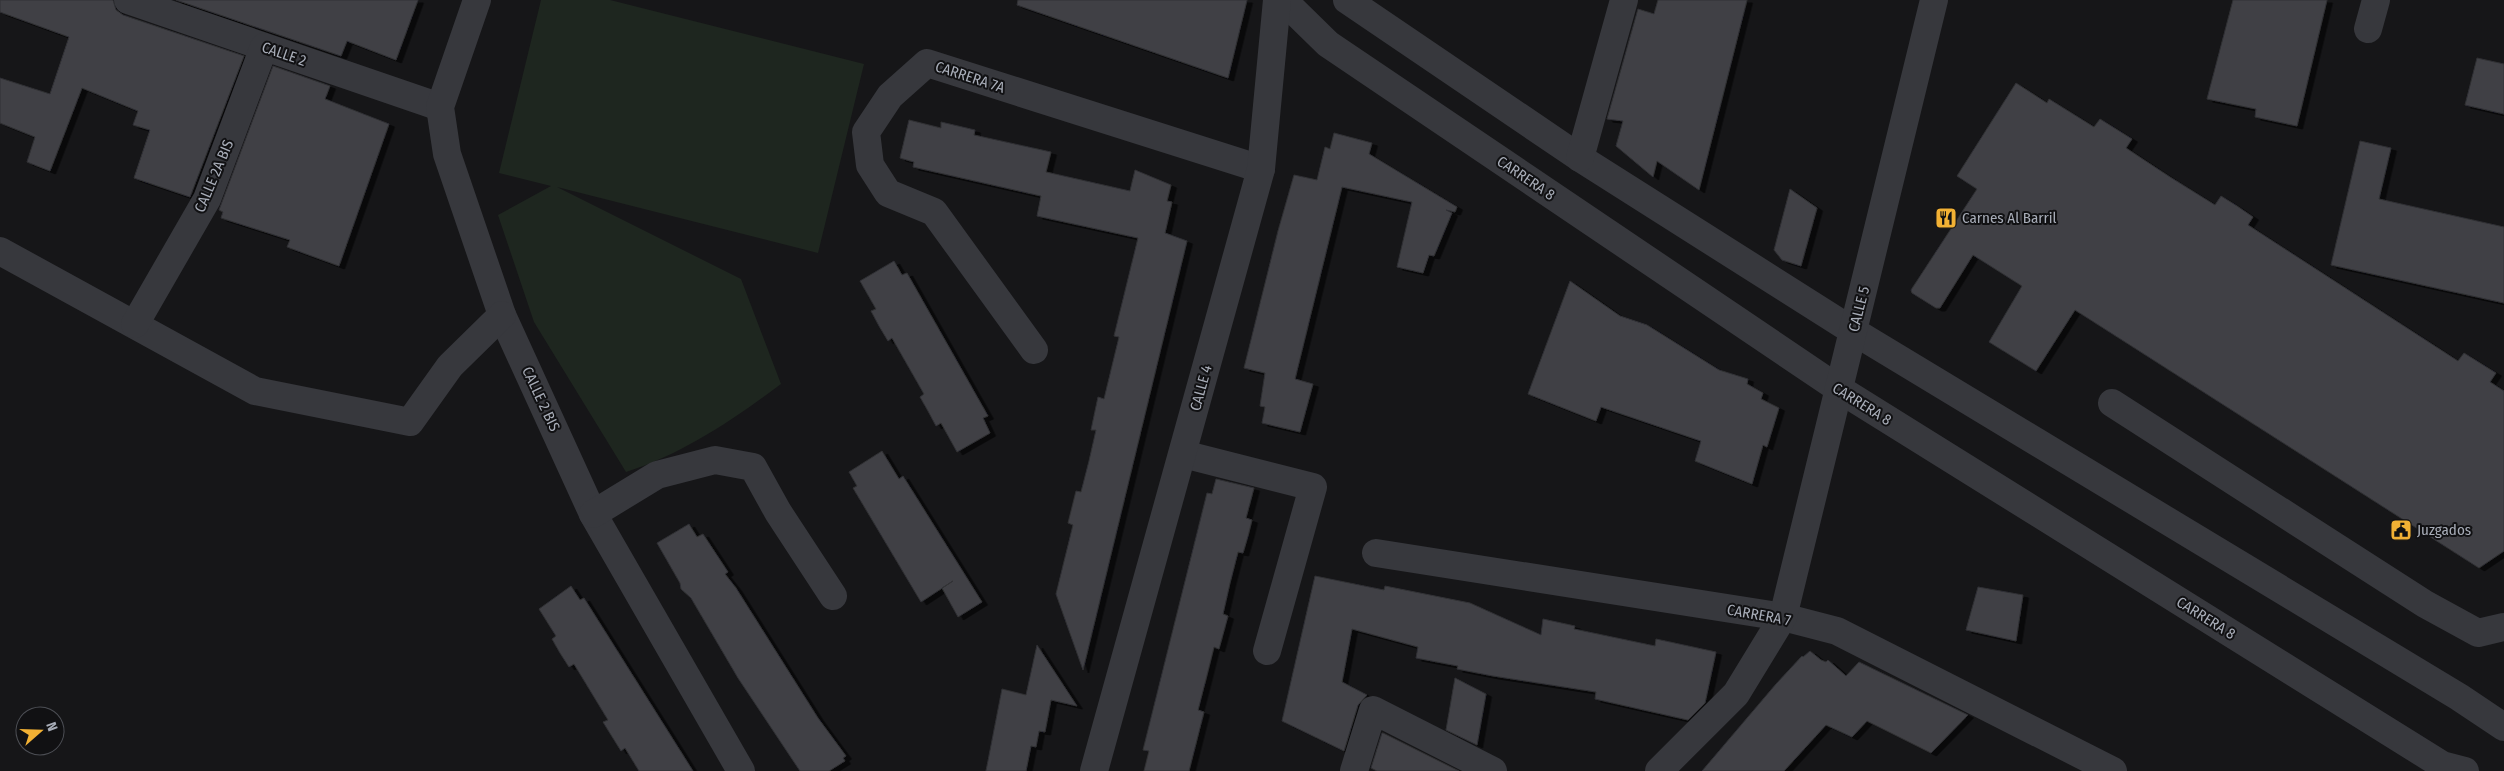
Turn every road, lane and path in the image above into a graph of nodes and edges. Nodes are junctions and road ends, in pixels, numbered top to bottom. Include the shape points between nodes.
1 (128, 0) edge
2 (477, 0) edge
3 (1277, 0) edge
4 (1283, 0) edge
5 (1347, 0) edge
6 (1624, 0) edge
7 (1934, 0) edge
8 (2376, 0) edge
9 (2368, 29) dead end
10 (264, 47) junction
11 (440, 107) junction
12 (1580, 158) junction
13 (1261, 169) junction
14 (0, 251) edge
15 (502, 315) junction
16 (135, 324) junction
17 (1853, 331) junction
18 (1034, 350) dead end
19 (1839, 389) junction
20 (2112, 403) dead end
21 (1183, 454) junction
22 (594, 514) junction
23 (1376, 553) dead end
24 (833, 596) dead end
25 (1783, 617) junction
26 (2504, 628) edge
27 (1266, 651) dead end
28 (2504, 727) edge
29 (741, 771) edge
30 (1094, 771) edge
31 (1354, 771) edge
32 (1493, 771) edge
33 (1659, 771) edge
34 (2113, 771) edge
35 (2465, 771) edge

1 - 10 street, CALLE 2
2 - 11 street, CALLE 2 BIS
3 - 13 street, CALLE 4
4 - 19 street, CARRERA 8 via 1328,44
5 - 12 street
6 - 12 street
7 - 17 street, CALLE 5
8 - 9 street
10 - 11 street, CALLE 2
10 - 16 street, CALLE 2A BIS via 207,198
11 - 15 street, CALLE 2 BIS via 447,154
12 - 17 street
13 - 18 street, CARRERA 7A via 927,63 890,96 866,132 870,165 888,193 934,212
13 - 21 street, CALLE 4
14 - 16 street
15 - 16 street via 450,366 410,422 255,391
15 - 22 street, CALLE 2 BIS
17 - 19 street, CALLE 5
17 - 28 street via 2451,691
19 - 25 street, CALLE 5
19 - 35 street, CARRERA 8 via 2442,765
20 - 26 street via 2424,604 2478,633
21 - 27 street via 1313,487
21 - 30 street, CALLE 4
22 - 24 street via 658,475 715,460 753,467
22 - 29 street, CALLE 2 BIS
23 - 25 street, CARRERA 7
25 - 33 street, CALLE 5 via 1736,694
25 - 34 street, CARRERA 7 via 1837,631
31 - 32 street via 1373,710

